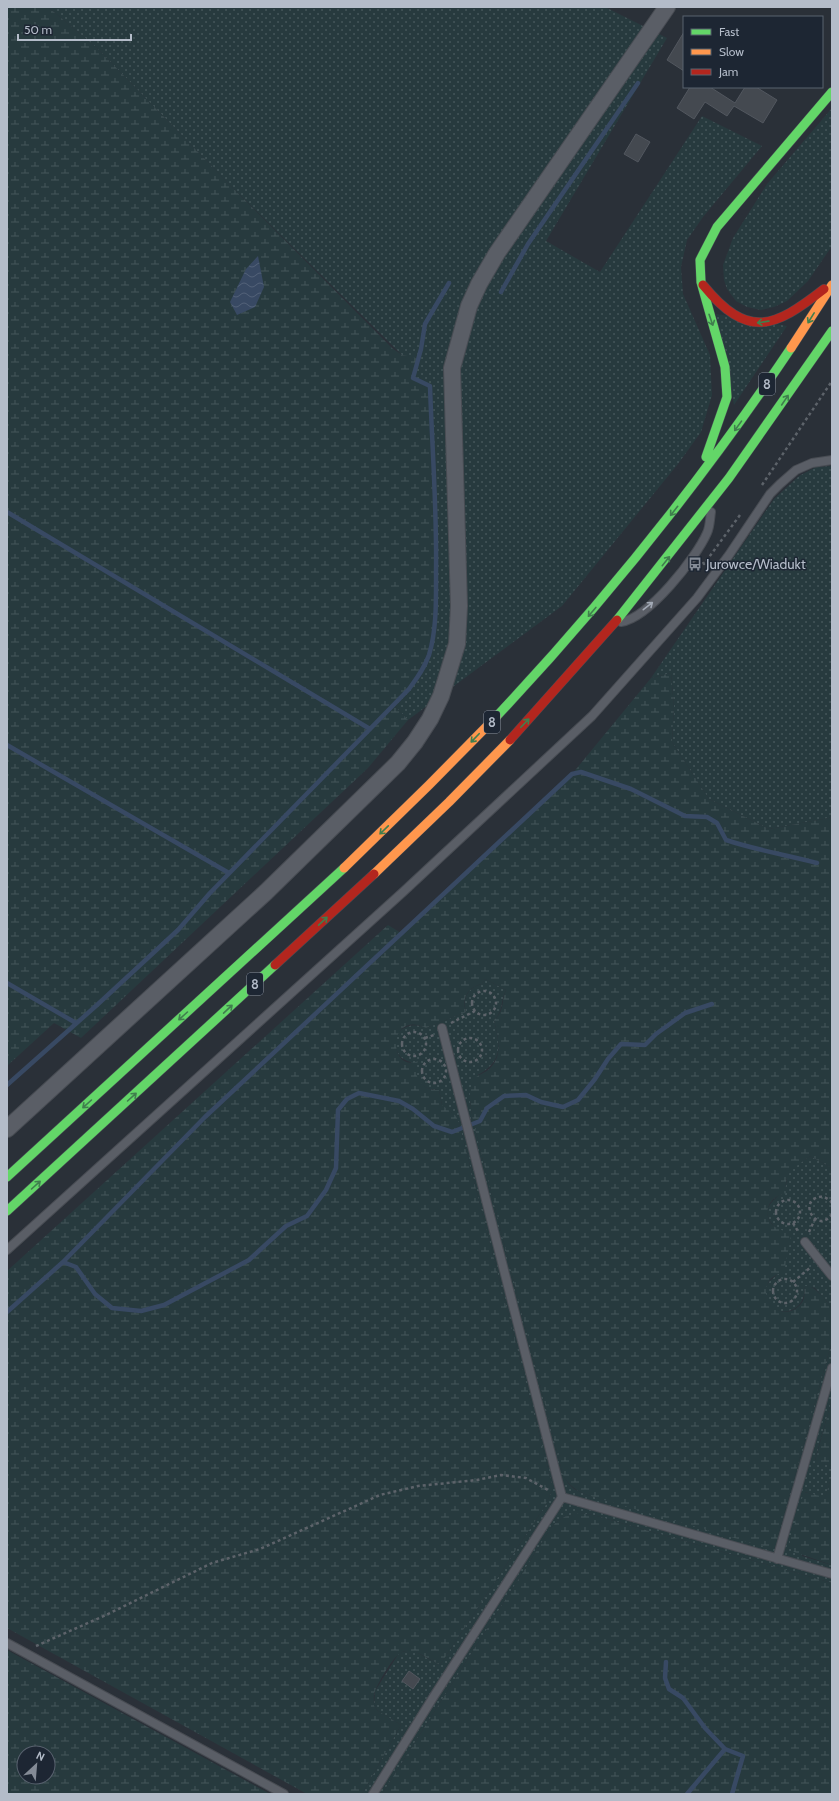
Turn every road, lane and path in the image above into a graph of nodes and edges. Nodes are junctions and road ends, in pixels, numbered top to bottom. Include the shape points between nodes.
1 (667, 7) edge
2 (832, 92) edge
3 (701, 282) junction
4 (832, 284) edge
5 (832, 330) edge
6 (832, 381) edge
7 (832, 460) edge
8 (698, 480) junction
9 (760, 487) dead end
10 (714, 500) junction
11 (745, 509) dead end
12 (698, 559) dead end
13 (614, 623) junction
14 (475, 1011) junction
15 (442, 1028) joint
16 (403, 1047) joint
17 (459, 1054) joint
18 (423, 1074) joint
19 (7, 1129) edge
20 (7, 1177) edge
21 (832, 1203) edge
22 (7, 1211) edge
23 (832, 1214) edge
24 (776, 1216) joint
25 (815, 1219) junction
26 (805, 1242) joint
27 (7, 1250) edge
28 (820, 1261) junction
29 (832, 1276) edge
30 (793, 1282) junction
31 (832, 1368) edge
32 (562, 1497) junction
33 (777, 1559) junction
34 (832, 1574) edge
35 (7, 1643) edge
36 (22, 1652) junction
37 (284, 1794) edge
38 (373, 1794) edge

1 - 19 street via 497,254 479,284 470,306 452,368 459,606 457,644 441,696 430,719 398,763 266,892
2 - 3 highway via 717,226 700,260
4 -> 3 highway via 791,313 776,320 755,323 733,315 715,301
3 -> 8 highway via 725,367 727,397
4 -> 8 highway, 8 via 766,386
10 -> 5 highway, 8 via 771,422
6 - 9 path
7 - 27 lane via 812,463 796,470 775,489 697,598 592,716 398,897
8 -> 20 highway, 8 via 560,649 418,798 264,943
13 -> 10 highway, 8
13 -> 10 lane via 630,621 673,583 707,532
11 - 12 path via 704,564
22 -> 13 highway, 8 via 427,823 536,712
14 - 14 path via 472,1003 478,993 489,992 495,997 495,1008 490,1014 482,1015
14 - 15 path
15 - 32 lane
16 - 16 path via 403,1039 408,1033 416,1032 425,1038 425,1049 416,1056 408,1054
17 - 17 path via 461,1042 468,1039 475,1040 482,1048 479,1059 472,1062 464,1061
18 - 18 path via 425,1063 432,1059 442,1062 446,1068 445,1076 436,1083 428,1081
21 - 25 path via 822,1197 812,1201 809,1208
23 - 25 path via 827,1220
24 - 24 path via 778,1204 785,1201 796,1203 799,1210 796,1221 789,1224 781,1222
25 - 26 path
26 - 28 lane
28 - 29 lane
28 - 30 path
30 - 30 path via 797,1292 793,1299 786,1303 775,1298 773,1290 776,1283 786,1279
31 - 33 lane
32 - 33 lane
32 - 36 path via 526,1478 501,1476 418,1486 380,1495 260,1549 212,1563
32 - 38 lane
33 - 34 lane
35 - 36 lane
36 - 37 lane

